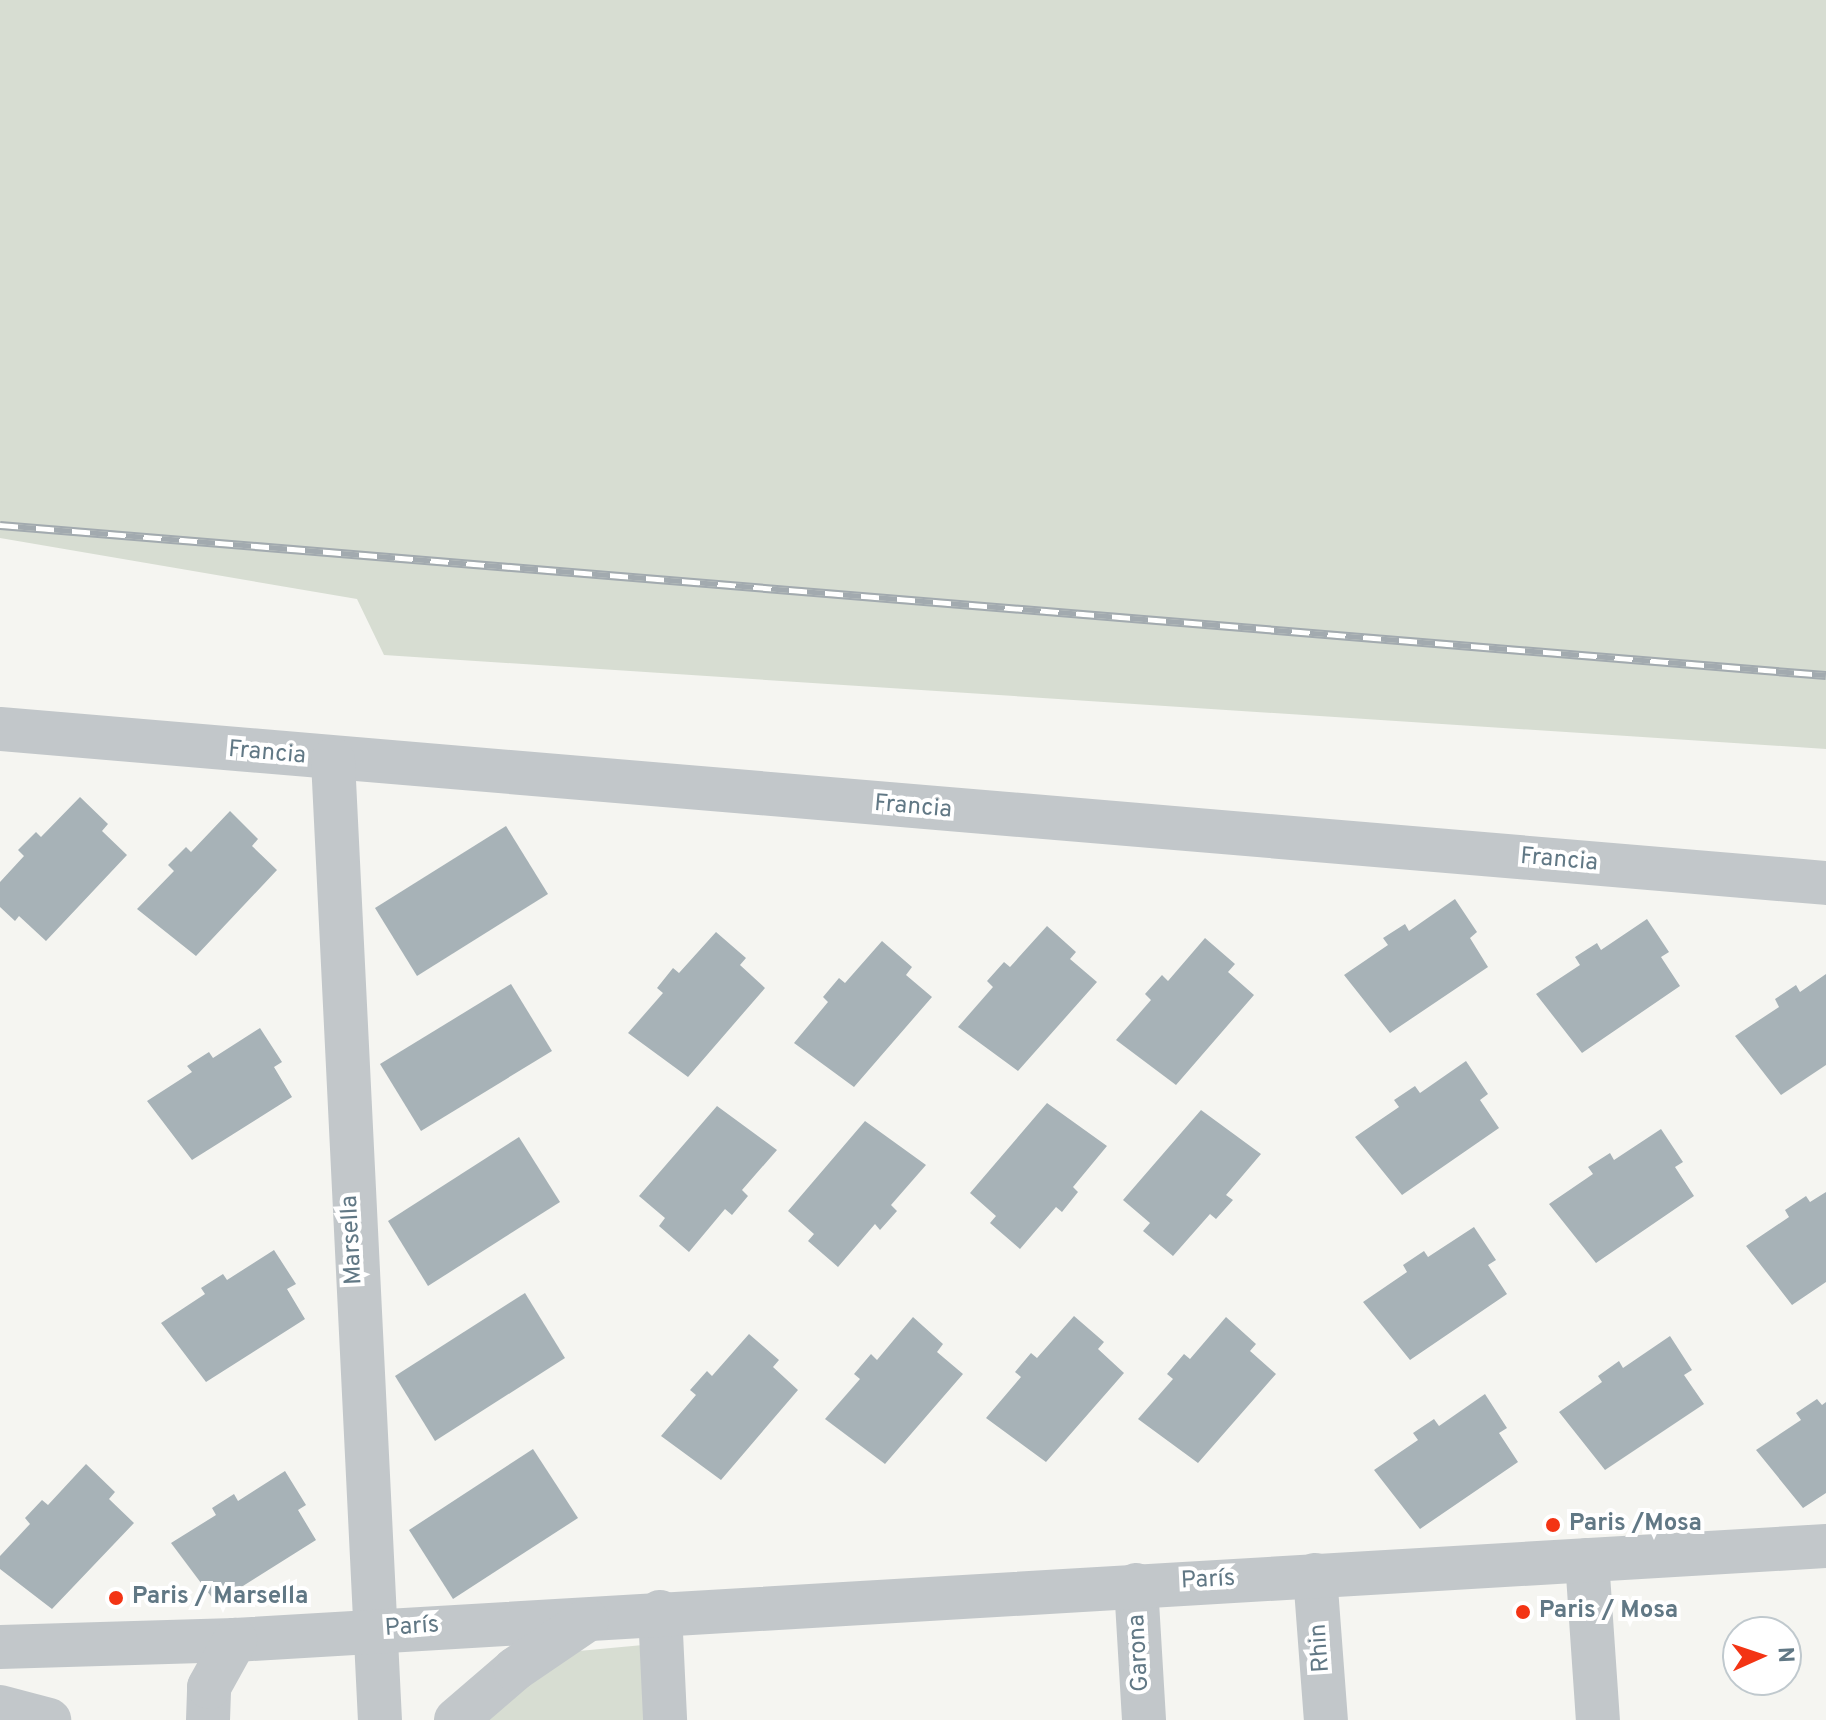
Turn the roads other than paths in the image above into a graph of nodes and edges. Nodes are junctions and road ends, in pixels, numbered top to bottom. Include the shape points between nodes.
1 (0, 729) edge
2 (333, 760) junction
3 (1826, 883) edge
4 (1826, 1538) edge
5 (1826, 1546) edge
6 (1778, 1549) junction
7 (1587, 1560) junction
8 (1315, 1575) junction
9 (1136, 1585) junction
10 (660, 1612) junction
11 (590, 1618) junction
12 (373, 1631) junction
13 (235, 1640) junction
14 (0, 1647) edge
15 (0, 1707) edge
16 (49, 1720) edge
17 (208, 1720) edge
18 (380, 1720) edge
19 (456, 1720) edge
20 (665, 1720) edge
21 (1144, 1720) edge
22 (1326, 1720) edge
23 (1598, 1720) edge

1 - 2 street, Francia
2 - 3 street, Francia
2 - 12 street, Marsella
4 - 6 street
5 - 6 street, París
6 - 7 street, París
7 - 8 street, París
7 - 23 street
8 - 9 street, París
8 - 22 street, Rhin
9 - 10 street, París
9 - 21 street, Garona
10 - 11 street, París
10 - 20 street
11 - 12 street, París
11 - 19 street, París via 515,1669
12 - 13 street, París
12 - 18 street, Marsella
13 - 14 street, París
13 - 17 street via 209,1687
15 - 16 street

